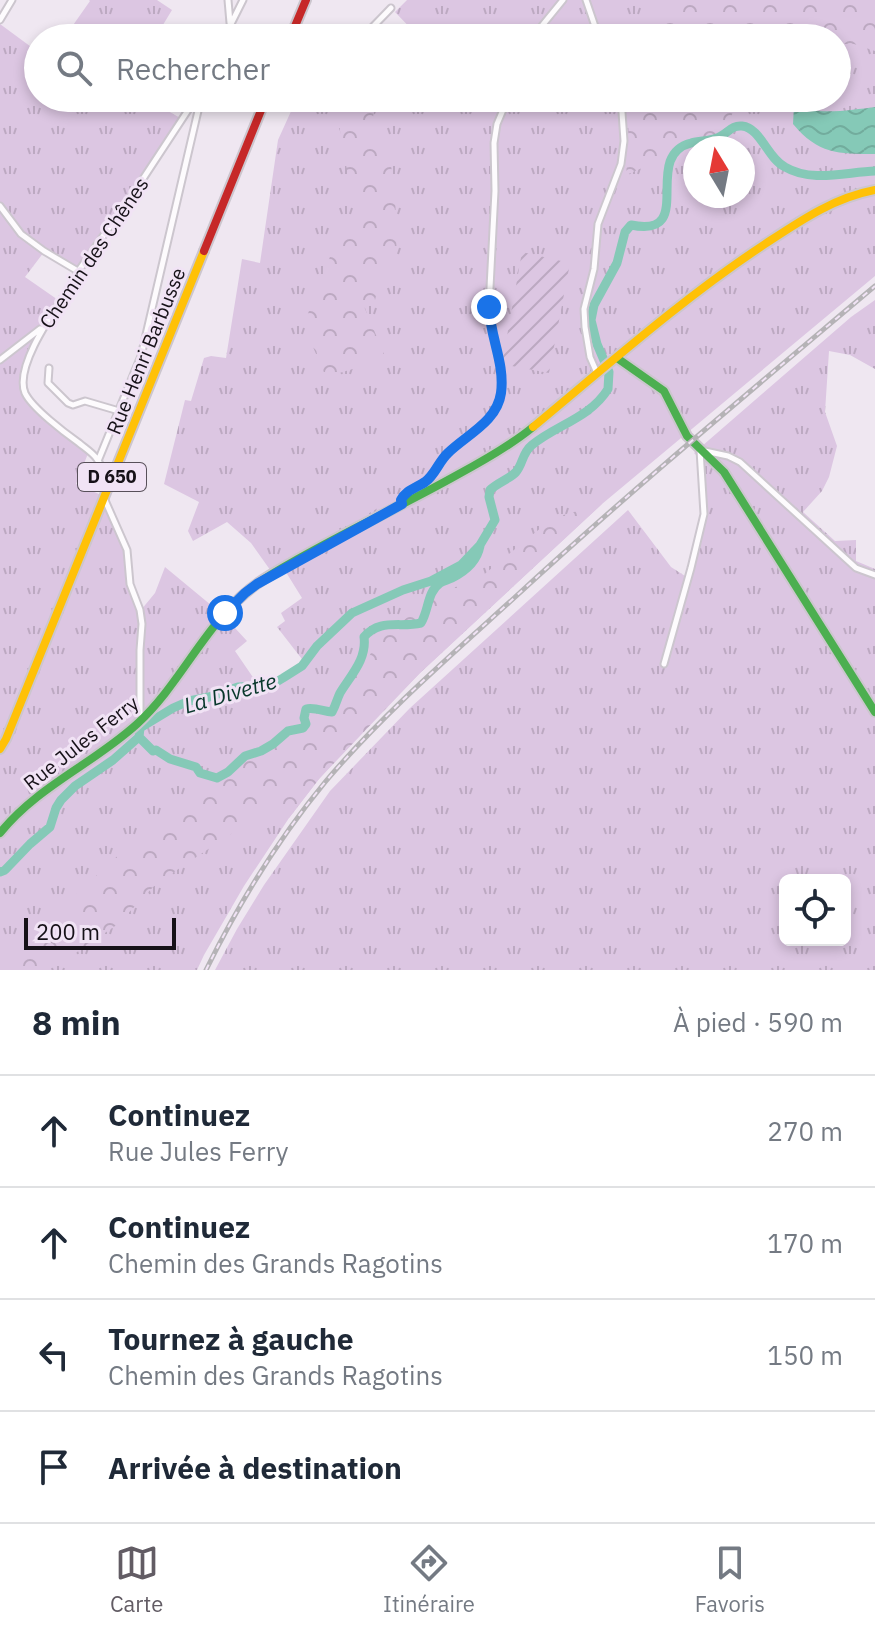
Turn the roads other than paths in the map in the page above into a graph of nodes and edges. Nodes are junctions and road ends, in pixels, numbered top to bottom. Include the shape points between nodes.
1 (12, 0) edge
2 (229, 0) edge
3 (563, 0) edge
4 (586, 0) edge
5 (242, 3) edge
6 (305, 3) edge
7 (391, 8) dead end
8 (0, 20) edge
9 (231, 24) joint
10 (296, 24) edge
11 (376, 24) edge
12 (543, 24) edge
13 (593, 24) edge
14 (189, 112) edge
15 (195, 112) edge
16 (262, 112) edge
17 (502, 112) edge
18 (622, 112) edge
19 (875, 190) edge
20 (0, 206) edge
21 (77, 273) junction
22 (44, 326) junction
23 (617, 358) junction
24 (0, 360) edge
25 (49, 368) dead end
26 (603, 370) junction
27 (119, 411) junction
28 (700, 450) junction
29 (98, 461) junction
30 (112, 477) junction
31 (104, 498) junction
32 (402, 504) junction
33 (875, 575) edge
34 (664, 664) dead end
35 (875, 712) edge
36 (140, 713) dead end
37 (0, 749) edge
38 (0, 833) edge

1 - 8 street
2 - 5 street via 232,5
2 - 9 street
3 - 12 street
4 - 13 street
5 - 9 street
6 - 10 main road
7 - 11 street
14 - 21 street, Chemin des Chênes
15 - 27 street via 141,356
16 - 30 main road, Rue Henri Barbusse / D 650
17 - 32 street via 494,143 489,307 499,354 499,403 478,429 446,454 427,481 405,493
18 - 26 street via 621,164 598,224 584,309 592,366
19 - 23 main road, Rue Jules Ferry via 812,214 738,261
20 - 21 street via 21,234
21 - 22 street, Chemin des Chênes
22 - 24 street
22 - 29 street, Chemin des Chênes via 26,366 26,394
23 - 26 main road, Rue Jules Ferry
23 - 28 main road via 663,391
25 - 27 street via 48,383 68,403 85,401
26 - 32 main road, Rue Jules Ferry via 520,438
27 - 29 street
28 - 33 street via 740,462 856,568
28 - 34 street via 704,514
28 - 35 main road via 731,481
29 - 30 street, Chemin des Chênes via 102,472
30 - 31 main road, Rue Henri Barbusse / D 650
31 - 36 street via 127,550 130,584 140,610
31 - 37 main road, Rue Henri Barbusse / D 650
32 - 38 main road, Rue Jules Ferry via 245,593 143,718 24,808

